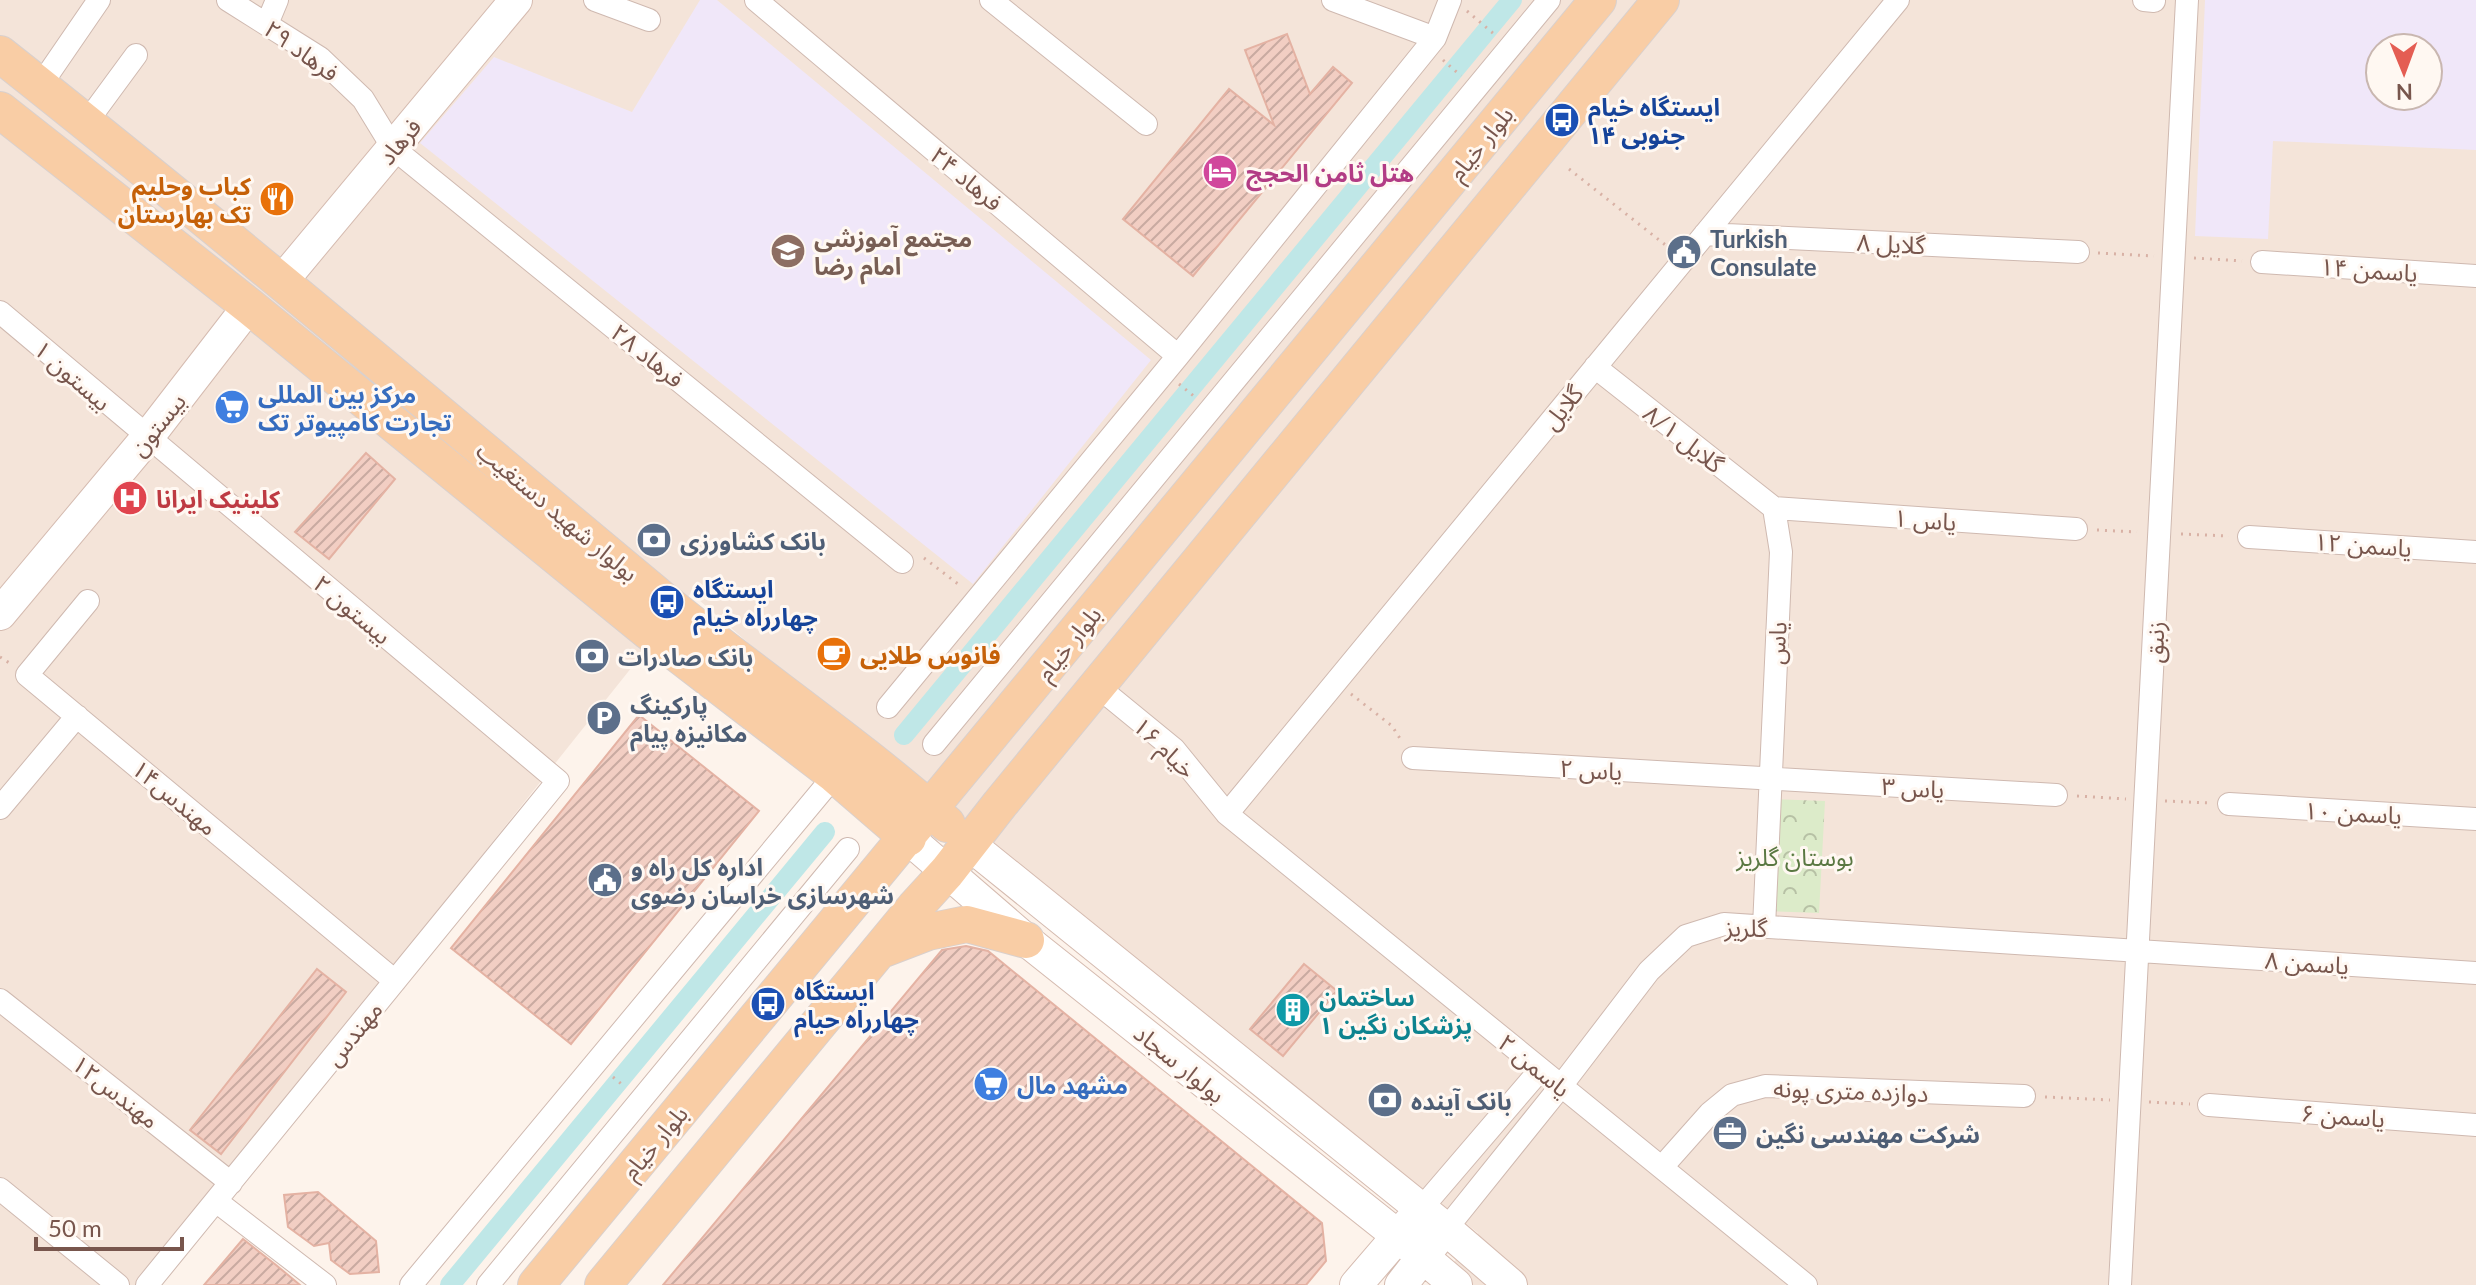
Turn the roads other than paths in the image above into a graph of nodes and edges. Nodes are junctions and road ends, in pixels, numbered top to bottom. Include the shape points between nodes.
1 (99, 0) edge
2 (228, 0) edge
3 (277, 0) edge
4 (595, 0) edge
5 (756, 0) edge
6 (991, 0) edge
7 (1333, 0) edge
8 (1549, 0) edge
9 (1598, 0) edge
10 (1661, 0) edge
11 (1898, 0) edge
12 (2144, 0) edge
13 (2187, 0) edge
14 (2154, 1) edge
15 (509, 3) edge
16 (1457, 5) edge
17 (649, 20) dead end
18 (267, 24) junction
19 (1431, 43) junction
20 (0, 54) edge
21 (136, 55) dead end
22 (40, 86) junction
23 (0, 110) edge
24 (86, 123) junction
25 (1146, 124) dead end
26 (393, 148) junction
27 (1705, 234) junction
28 (2078, 252) dead end
29 (2262, 262) dead end
30 (2476, 276) edge
31 (282, 281) junction
32 (1357, 293) junction
33 (249, 306) junction
34 (0, 312) edge
35 (1393, 326) junction
36 (1171, 364) junction
37 (1595, 367) junction
38 (147, 438) junction
39 (1774, 508) junction
40 (2076, 529) dead end
41 (2249, 537) dead end
42 (2476, 552) edge
43 (902, 562) road end
44 (88, 601) dead end
45 (0, 614) edge
46 (1097, 686) junction
47 (888, 707) dead end
48 (77, 716) junction
49 (934, 744) dead end
50 (1413, 758) road end
51 (835, 775) junction
52 (1770, 779) junction
53 (558, 781) joint
54 (2056, 795) dead end
55 (2229, 804) dead end
56 (0, 808) edge
57 (929, 809) junction
58 (1227, 814) junction
59 (2476, 819) edge
60 (908, 838) junction
61 (969, 844) junction
62 (848, 849) dead end
63 (947, 872) junction
64 (1764, 927) junction
65 (1026, 940) junction
66 (879, 950) junction
67 (2138, 951) junction
68 (2476, 973) edge
69 (395, 981) junction
70 (0, 1000) edge
71 (1540, 1070) junction
72 (1561, 1086) junction
73 (2024, 1096) dead end
74 (2209, 1105) dead end
75 (2476, 1125) edge
76 (1662, 1167) junction
77 (231, 1183) junction
78 (0, 1189) edge
79 (216, 1201) junction
80 (1433, 1219) junction
81 (1410, 1246) junction
82 (118, 1285) edge
83 (147, 1285) edge
84 (325, 1285) edge
85 (411, 1285) edge
86 (488, 1285) edge
87 (536, 1285) edge
88 (603, 1285) edge
89 (1356, 1285) edge
90 (1401, 1285) edge
91 (1456, 1285) edge
92 (1511, 1285) edge
93 (1806, 1285) edge
94 (2120, 1285) edge

1 - 22 street
2 - 18 street, فرهاد ۲۹
3 - 18 street
4 - 17 street
5 - 36 street, فرهاد ۲۴
6 - 25 street
7 - 19 street
8 - 49 street
9 - 32 main road, بلوار خیام
10 - 35 main road, بلوار خیام
11 - 27 street, گلایل
12 - 14 street
13 - 67 street, زنبق
15 - 26 main road, فرهاد
16 - 19 street
18 - 26 street, فرهاد ۲۹ via 320,58 363,99
19 - 36 street
20 - 22 main road, بولوار شهید دستغیب
21 - 24 street
22 - 24 main road, بولوار شهید دستغیب
23 - 33 main road, بولوار شهید دستغیب
24 - 31 main road, بولوار شهید دستغیب
26 - 31 main road, فرهاد
26 - 43 street, فرهاد ۲۸
27 - 28 street, گلایل ۸
27 - 37 street, گلایل
29 - 30 street, یاسمن ۱۴
31 - 57 main road, بولوار شهید دستغیب via 667,602
32 - 35 main road via 1355,309 1363,323 1377,329
32 - 57 main road, بلوار خیام
33 - 38 main road, بیستون
33 - 51 main road, بولوار شهید دستغیب via 649,632
34 - 38 street, بیستون ۱
35 - 46 main road, بلوار خیام
36 - 47 street
37 - 39 street, گلایل ۸/۱
37 - 58 street, گلایل
38 - 45 main road, بیستون
38 - 53 street, بیستون ۲
39 - 40 street, یاس ۱
39 - 52 street, یاس via 1781,552
41 - 42 street, یاسمن ۱۲
44 - 48 street, مهندس۱۴ via 27,675
46 - 58 street, خیام ۱۶ via 1174,749
46 - 61 main road, بلوار خیام
48 - 56 street
48 - 69 street, مهندس۱۴
50 - 52 street, یاس ۲
51 - 60 main road, بولوار شهید دستغیب
51 - 85 street
52 - 54 street, یاس ۳
52 - 64 street, یاس
53 - 69 street, مهندس
55 - 59 street, یاسمن ۱۰
57 - 60 main road, بلوار خیام
57 - 61 main road, بولوار شهید دستغیب
58 - 71 street, یاسمن ۲
60 - 63 main road, بولوار سجاد
60 - 87 main road, بلوار خیام
61 - 63 main road, بلوار خیام
61 - 80 main road, بولوار سجاد
62 - 86 street
63 - 65 main road, بولوار سجاد
63 - 66 main road, بلوار خیام
64 - 67 street, گلریز
64 - 72 street, گلریز via 1724,924 1686,936 1649,971
65 - 66 main road via 967,924
65 - 81 main road, بولوار سجاد
66 - 88 main road, بلوار خیام
67 - 68 street, یاسمن ۸
67 - 94 street, زنبق
69 - 77 street, مهندس
70 - 77 street, مهندس۱۲
71 - 72 street, یاسمن ۲
71 - 80 street
72 - 76 street, یاسمن ۲
72 - 80 street, گلریز
73 - 76 street, دوازده متری پونه via 1765,1086 1732,1095
74 - 75 street, یاسمن ۶
76 - 93 street, یاسمن ۲
77 - 79 street, مهندس
78 - 82 street
79 - 83 street, مهندس
79 - 84 street
80 - 81 main road
80 - 92 main road, بولوار سجاد
81 - 89 main road
81 - 90 main road
81 - 91 main road, بولوار سجاد

